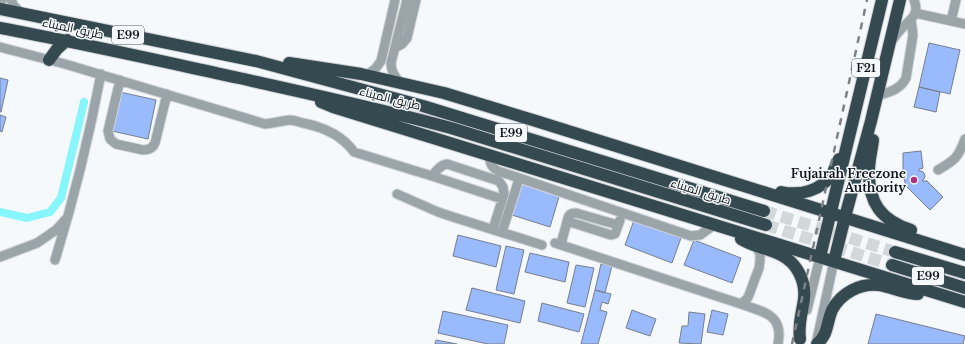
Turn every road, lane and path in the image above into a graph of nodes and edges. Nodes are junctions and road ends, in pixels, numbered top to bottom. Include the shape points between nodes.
1 (2, 0) edge
2 (11, 0) edge
3 (395, 0) edge
4 (407, 0) edge
5 (416, 0) edge
6 (882, 0) edge
7 (900, 0) edge
8 (914, 0) edge
9 (956, 0) edge
10 (0, 2) edge
11 (0, 9) edge
12 (21, 14) junction
13 (913, 16) junction
14 (951, 21) junction
15 (965, 24) edge
16 (0, 28) edge
17 (67, 40) junction
18 (890, 44) junction
19 (0, 47) edge
20 (395, 48) junction
21 (49, 60) junction
22 (256, 61) junction
23 (100, 74) junction
24 (367, 75) junction
25 (120, 80) junction
26 (400, 83) junction
27 (167, 94) junction
28 (308, 94) junction
29 (877, 96) junction
30 (871, 121) junction
31 (850, 137) junction
32 (965, 139) edge
33 (489, 155) junction
34 (938, 170) dead end
35 (432, 176) junction
36 (519, 179) junction
37 (742, 185) junction
38 (397, 194) dead end
39 (502, 199) junction
40 (764, 211) tunnel mouth
41 (622, 213) junction
42 (831, 213) junction
43 (845, 217) junction
44 (68, 218) junction
45 (714, 224) junction
46 (766, 225) tunnel mouth
47 (731, 230) junction
48 (497, 231) junction
49 (542, 245) dead end
50 (756, 246) junction
51 (949, 250) junction
52 (895, 252) tunnel mouth
53 (965, 255) edge
54 (0, 257) edge
55 (820, 257) junction
56 (55, 260) dead end
57 (834, 261) junction
58 (892, 265) tunnel mouth
59 (965, 273) edge
60 (965, 288) edge
61 (932, 292) junction
62 (965, 302) edge
63 (741, 304) junction
64 (800, 341) edge
65 (778, 344) edge
66 (816, 344) edge

1 - 10 street
2 - 12 street
3 - 24 street via 381,61
4 - 20 street
5 - 20 street via 407,38
6 - 31 highway, F21
7 - 18 highway, F21
8 - 13 street via 916,6
9 - 14 street
11 - 12 highway, طريق الميناء / E99
12 - 22 highway, طريق الميناء / E99
13 - 14 street
13 - 18 street
13 - 29 street via 913,35 904,82 895,90
14 - 15 street
16 - 17 highway, طريق الميناء / E99
17 - 21 highway
17 - 28 highway, طريق الميناء / E99
18 - 29 highway, F21
19 - 21 street
20 - 26 street via 391,68
21 - 23 street
22 - 24 highway via 282,62
22 - 40 highway, طريق الميناء / E99 via 423,106
23 - 25 street
23 - 44 street
24 - 26 highway
25 - 27 street
25 - 27 street via 108,131 110,139 116,144 143,150 152,148 156,143
26 - 37 highway via 528,118
27 - 35 street via 265,124 292,120 312,125 329,131 354,152
28 - 33 highway via 328,106
28 - 46 highway, طريق الميناء / E99 via 451,128
29 - 30 highway, F21
30 - 43 highway, F21
30 - 51 highway via 873,137 869,176 870,192 875,204 892,222 935,238
31 - 37 highway via 831,175 823,184 812,190 794,194
31 - 42 highway, F21
32 - 34 street via 956,158
33 - 36 street via 490,164 495,170
33 - 45 highway
35 - 39 street
35 - 39 street via 442,165 450,164 499,181 504,191
36 - 41 street
36 - 48 street
37 - 42 highway
38 - 48 street via 438,212
39 - 48 street
41 - 45 street via 694,237 703,234
41 - 63 street via 615,234 567,222 558,243
42 - 43 highway
42 - 55 highway, F21
43 - 51 highway
43 - 57 highway, F21
44 - 54 street via 37,243
44 - 56 street
45 - 47 highway
47 - 50 highway via 745,242
47 - 55 highway
48 - 49 street
50 - 63 street via 760,265 749,295
50 - 64 highway via 781,255 791,262 802,279 804,298
51 - 53 highway
52 - 59 highway, E99
55 - 57 highway
55 - 64 street
57 - 61 highway
57 - 66 street
58 - 60 highway, E99
61 - 62 highway
61 - 66 highway via 914,294 878,285 857,288 845,294 836,305 826,332
63 - 65 street via 774,319 780,331

